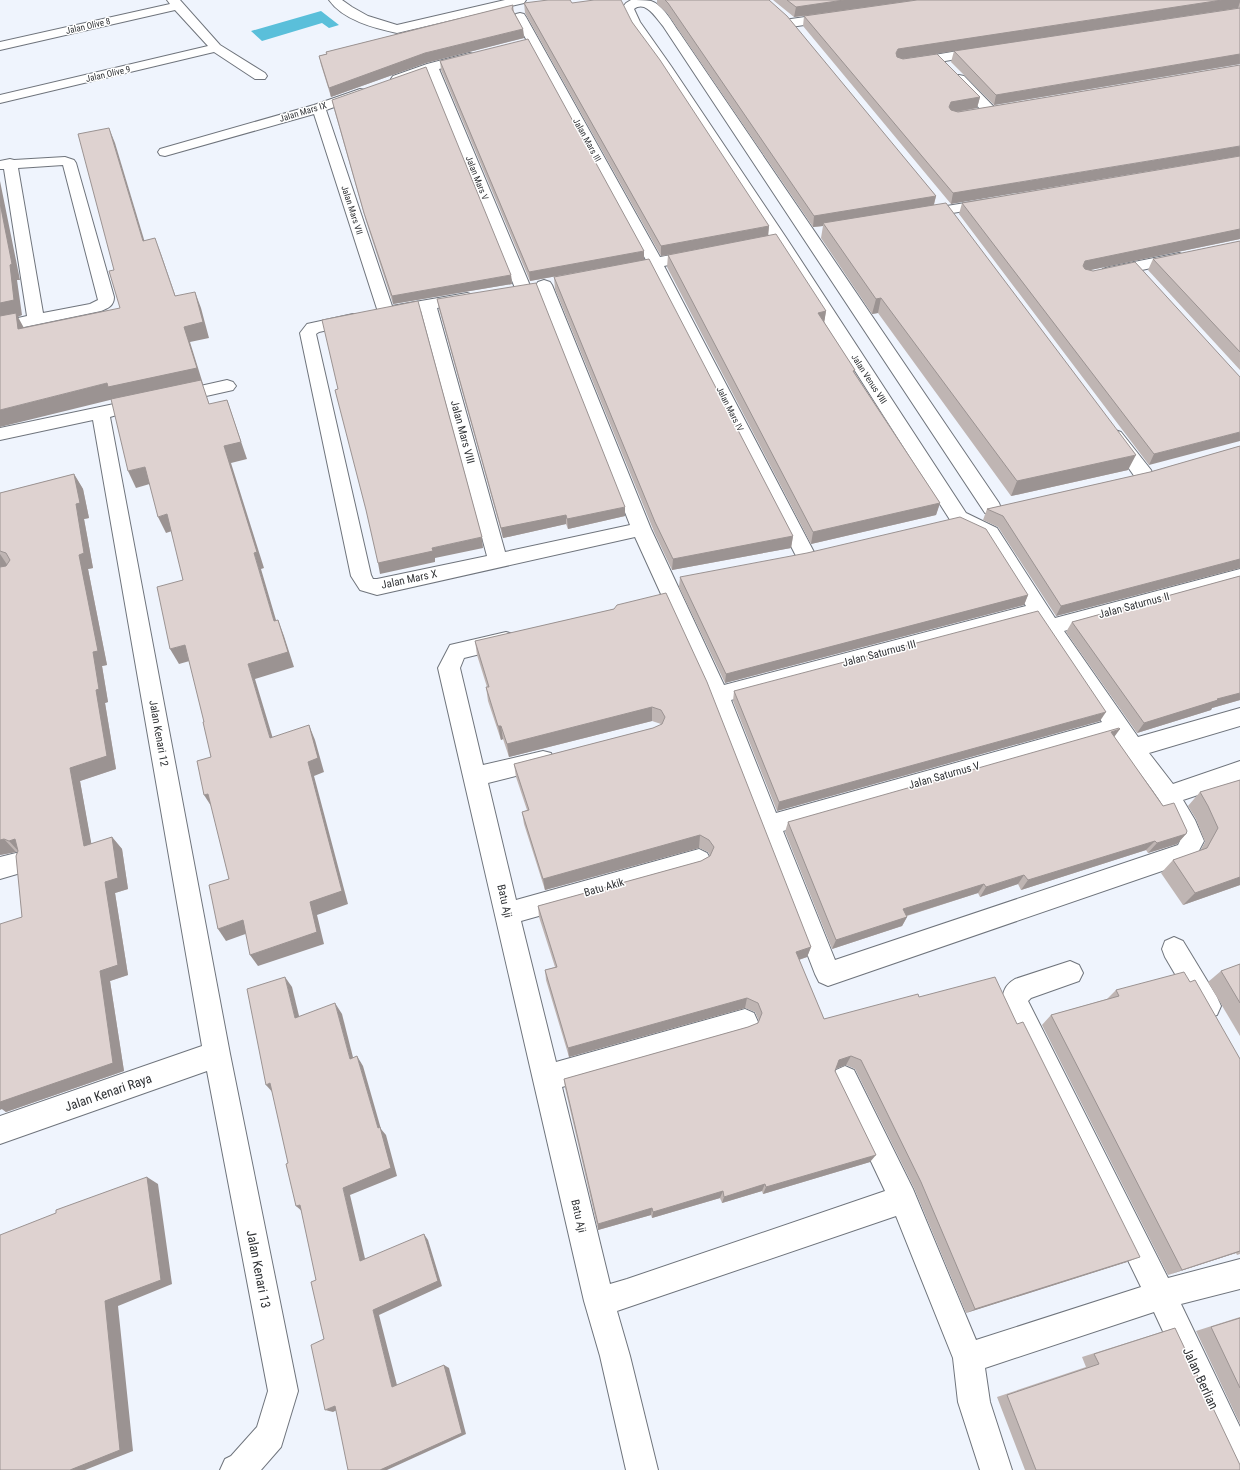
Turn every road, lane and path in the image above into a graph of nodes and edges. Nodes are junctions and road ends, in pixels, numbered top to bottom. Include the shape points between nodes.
1 (335, 0) edge
2 (520, 0) edge
3 (1220, 0) edge
4 (175, 3) edge
5 (780, 14) edge
6 (1239, 14) edge
7 (1222, 15) edge
8 (846, 16) edge
9 (520, 17) dead end
10 (791, 24) junction
11 (801, 36) edge
12 (532, 41) junction
13 (516, 45) edge
14 (0, 46) edge
15 (216, 48) junction
16 (994, 50) edge
17 (478, 55) edge
18 (938, 58) junction
19 (901, 64) edge
20 (432, 67) junction
21 (260, 76) dead end
22 (386, 83) edge
23 (371, 89) edge
24 (0, 99) edge
25 (319, 108) junction
26 (1006, 108) edge
27 (990, 111) junction
28 (976, 114) edge
29 (165, 152) dead end
30 (5, 164) edge
31 (1000, 201) edge
32 (908, 217) edge
33 (816, 232) junction
34 (771, 241) junction
35 (709, 253) edge
36 (1195, 254) edge
37 (655, 263) junction
38 (610, 272) edge
39 (1096, 274) edge
40 (479, 296) edge
41 (428, 305) junction
42 (386, 312) junction
43 (36, 319) junction
44 (0, 327) edge
45 (227, 386) dead end
46 (160, 400) edge
47 (131, 406) edge
48 (101, 413) junction
49 (1106, 424) edge
50 (0, 434) edge
51 (1144, 475) edge
52 (1000, 506) junction
53 (951, 520) junction
54 (641, 529) junction
55 (990, 533) junction
56 (805, 554) edge
57 (498, 560) junction
58 (1240, 576) edge
59 (1044, 619) junction
60 (525, 636) edge
61 (718, 695) junction
62 (1240, 717) edge
63 (1117, 727) junction
64 (1133, 748) junction
65 (560, 755) edge
66 (1240, 771) edge
67 (475, 777) junction
68 (1168, 795) junction
69 (770, 824) junction
70 (699, 860) edge
71 (508, 914) junction
72 (1174, 949) dead end
73 (1070, 973) dead end
74 (744, 1022) dead end
75 (1217, 1024) edge
76 (217, 1054) junction
77 (547, 1078) junction
78 (845, 1079) dead end
79 (0, 1130) edge
80 (903, 1199) junction
81 (1240, 1274) edge
82 (1161, 1295) junction
83 (599, 1301) junction
84 (968, 1358) junction
85 (1240, 1462) edge
86 (236, 1470) edge
87 (642, 1470) edge
88 (996, 1470) edge

1 - 2 street via 341,7 383,26 397,29
3 - 6 street
4 - 14 street, Jalan Olive 8
4 - 15 street
5 - 10 street
6 - 7 street
8 - 10 street
9 - 12 street, Jalan Mars III
10 - 11 street
12 - 13 street
12 - 37 street, Jalan Mars III
15 - 21 street
15 - 24 street, Jalan Olive 9
16 - 18 street
17 - 20 street
18 - 19 street
18 - 27 street
20 - 22 street
20 - 54 street, Jalan Mars V via 515,289 551,283
23 - 25 street, Jalan Mars IX
25 - 29 street, Jalan Mars IX
25 - 42 street, Jalan Mars VII
26 - 27 street
27 - 28 street
30 - 43 street
30 - 43 street via 65,161 69,163 106,297 106,302 95,308
31 - 32 street
33 - 34 street
33 - 34 street, Jalan Venus VIII via 658,12 645,3 630,5 629,14 634,23 665,66
33 - 52 street
34 - 53 street, Jalan Venus VIII
35 - 37 street
36 - 39 street via 1140,273
37 - 38 street
37 - 56 street, Jalan Mars IV
40 - 41 street
41 - 42 street
41 - 57 street, Jalan Mars VIII
42 - 57 street, Jalan Mars X via 313,328 308,333 361,576 367,585 377,587
43 - 44 street
45 - 46 street
47 - 48 street
48 - 50 street
48 - 76 street, Jalan Kenari 12
49 - 51 street
52 - 53 street
52 - 55 street
53 - 55 street
54 - 57 street, Jalan Mars X
54 - 61 street via 672,579
55 - 59 street
58 - 59 street, Jalan Saturnus II
59 - 61 street, Jalan Saturnus III
59 - 63 street
60 - 67 street, Batu Aji via 457,651 449,668
61 - 69 street
62 - 64 street
63 - 64 street
63 - 69 street, Jalan Saturnus V
64 - 68 street
65 - 67 street
66 - 68 street
67 - 71 street, Batu Aji
68 - 69 street via 1187,827 1192,841 1186,853 828,974
70 - 71 street, Batu Akik
71 - 77 street, Batu Aji
72 - 75 street
73 - 82 street, Jalan Berlian via 1024,988 1016,993 1015,1002
74 - 77 street
76 - 79 street, Jalan Kenari Raya
76 - 86 street, Jalan Kenari 13 via 283,1391 270,1436 242,1467
77 - 83 street, Batu Aji
78 - 80 street
80 - 83 street via 627,1294
80 - 84 street
81 - 82 street
82 - 84 street
82 - 85 street, Jalan Berlian
83 - 87 street, Batu Aji
84 - 88 street via 974,1402

